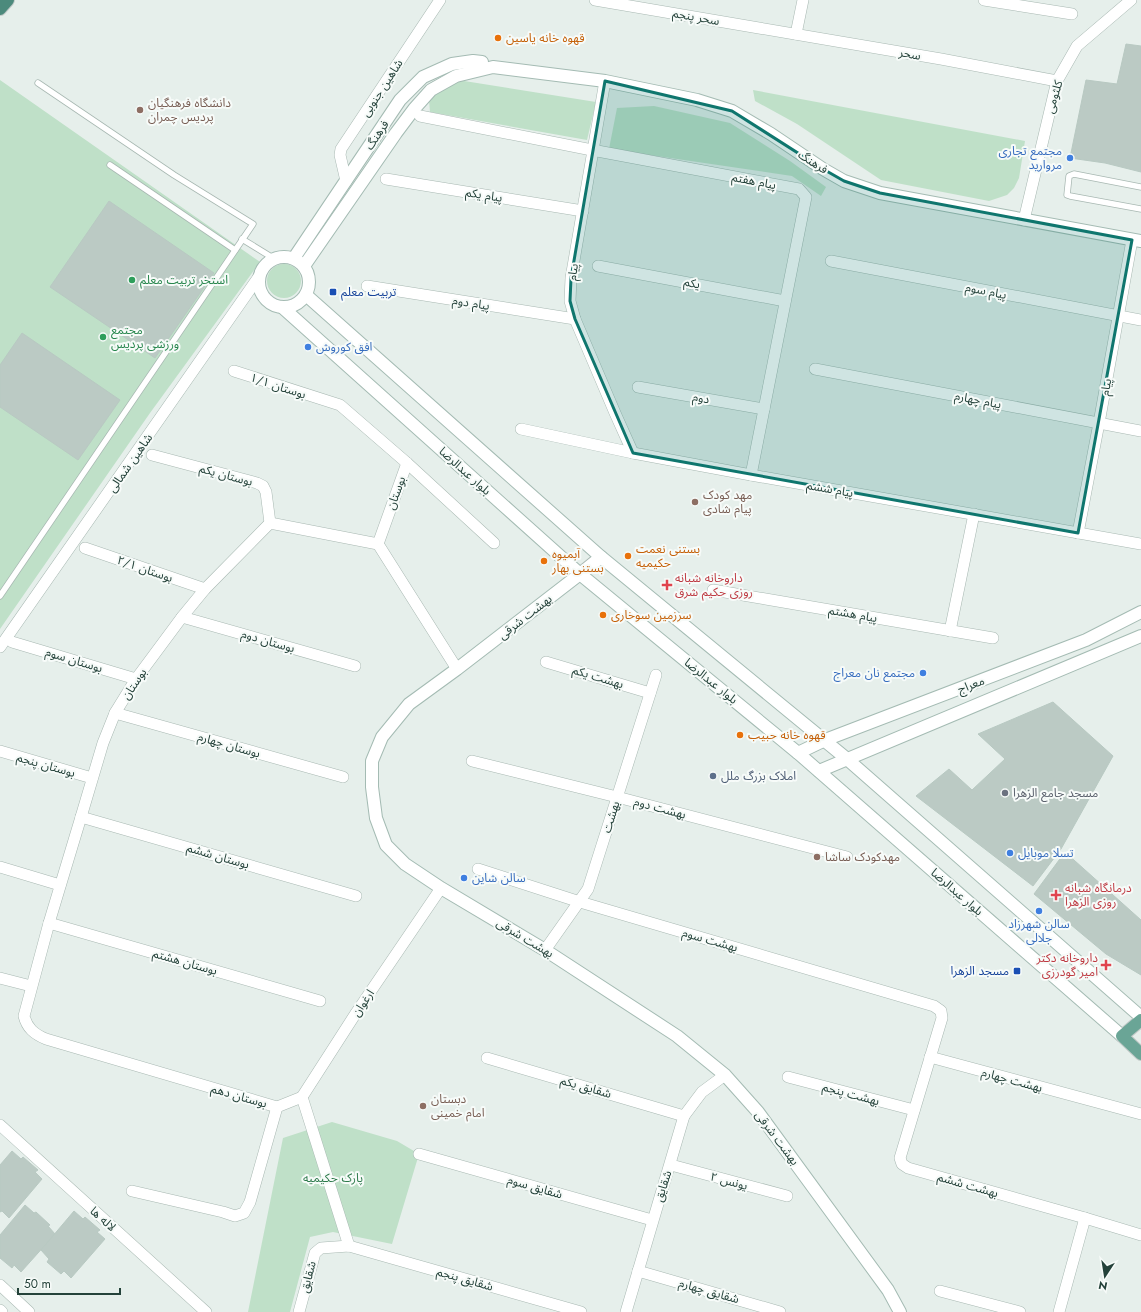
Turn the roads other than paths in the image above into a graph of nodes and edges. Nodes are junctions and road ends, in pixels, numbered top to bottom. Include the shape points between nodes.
1 (8, 0) edge
2 (440, 0) edge
3 (595, 0) edge
4 (803, 0) edge
5 (984, 0) edge
6 (1131, 0) edge
7 (0, 9) edge
8 (1072, 14) dead end
9 (796, 34) junction
10 (487, 64) junction
11 (605, 81) junction
12 (1057, 81) junction
13 (38, 84) dead end
14 (420, 116) dead end
15 (592, 150) junction
16 (110, 165) dead end
17 (386, 179) dead end
18 (346, 181) junction
19 (1141, 187) edge
20 (1141, 209) edge
21 (582, 212) junction
22 (1024, 220) junction
23 (242, 239) junction
24 (1137, 240) edge
25 (235, 250) junction
26 (273, 258) junction
27 (294, 258) junction
28 (830, 261) dead end
29 (304, 266) junction
30 (598, 266) dead end
31 (258, 278) junction
32 (367, 286) dead end
33 (306, 295) junction
34 (785, 301) junction
35 (282, 307) junction
36 (1118, 316) junction
37 (575, 319) junction
38 (1141, 320) edge
39 (815, 368) dead end
40 (234, 371) dead end
41 (638, 386) dead end
42 (764, 409) junction
43 (1099, 424) junction
44 (521, 429) dead end
45 (1141, 431) edge
46 (634, 453) junction
47 (152, 455) dead end
48 (407, 463) junction
49 (751, 475) junction
50 (974, 514) junction
51 (270, 523) junction
52 (1078, 533) junction
53 (494, 543) dead end
54 (378, 544) junction
55 (1141, 544) edge
56 (84, 548) dead end
57 (601, 557) junction
58 (580, 574) junction
59 (205, 589) junction
60 (713, 590) dead end
61 (0, 596) edge
62 (1141, 612) edge
63 (182, 617) junction
64 (950, 631) junction
65 (1141, 636) edge
66 (993, 638) dead end
67 (12, 642) dead end
68 (0, 647) edge
69 (546, 662) dead end
70 (355, 666) dead end
71 (457, 669) junction
72 (656, 675) dead end
73 (136, 679) junction
74 (650, 693) junction
75 (115, 713) junction
76 (825, 740) junction
77 (0, 751) edge
78 (798, 753) junction
79 (847, 759) junction
80 (472, 761) dead end
81 (819, 771) junction
82 (343, 776) dead end
83 (92, 778) junction
84 (617, 797) junction
85 (81, 817) junction
86 (847, 857) dead end
87 (0, 867) edge
88 (478, 869) dead end
89 (60, 885) junction
90 (441, 888) junction
91 (356, 896) dead end
92 (580, 902) junction
93 (49, 923) junction
94 (545, 950) junction
95 (0, 978) edge
96 (31, 986) junction
97 (320, 1001) dead end
98 (1141, 1017) edge
99 (1141, 1020) edge
100 (1122, 1036) junction
101 (1140, 1052) edge
102 (930, 1057) junction
103 (487, 1058) dead end
104 (725, 1075) junction
105 (788, 1077) dead end
106 (302, 1097) junction
107 (277, 1107) junction
108 (914, 1110) junction
109 (1141, 1114) edge
110 (684, 1116) junction
111 (0, 1125) edge
112 (418, 1154) dead end
113 (670, 1165) junction
114 (132, 1191) dead end
115 (787, 1196) dead end
116 (1085, 1218) junction
117 (652, 1220) junction
118 (1141, 1235) edge
119 (348, 1246) junction
120 (638, 1270) junction
121 (0, 1285) edge
122 (940, 1292) dead end
123 (0, 1310) edge
124 (2, 1312) edge
125 (29, 1312) edge
126 (206, 1312) edge
127 (299, 1312) edge
128 (581, 1312) edge
129 (626, 1312) edge
130 (780, 1312) edge
131 (900, 1312) edge
132 (1020, 1312) edge
133 (1059, 1312) edge

1 - 7 highway
2 - 18 street, شاهین جنوبی via 342,149 340,155
3 - 9 street, سحر پنجم
4 - 9 street
5 - 8 street
6 - 12 street, کلثومی via 1077,46
9 - 12 street, سحر
10 - 11 main road, فرهنگ
10 - 18 main road, فرهنگ via 473,61 452,64 423,77 400,100
10 - 29 main road, فرهنگ via 456,76 431,90 396,132
11 - 15 street, پیام
11 - 22 main road, فرهنگ via 697,100 732,111 844,181 880,193
12 - 22 street, کلثومی
13 - 23 lane via 253,224
14 - 15 street, پیام هفتم
15 - 21 street, پیام
15 - 34 street, پیام هفتم via 800,189 806,197
16 - 25 lane
17 - 21 street, پیام یکم
18 - 27 main road, فرهنگ
19 - 20 lane via 1074,174 1069,176 1066,192 1070,196
21 - 37 street, پیام via 571,278 570,301
22 - 24 main road, فرهنگ
23 - 25 lane
23 - 26 lane
24 - 36 street, پیام
25 - 61 lane
26 - 27 main road
26 - 31 main road via 266,263
27 - 29 main road
28 - 36 street, پیام سوم
29 - 33 main road via 309,280
30 - 34 street, یکم
31 - 35 main road via 258,286 266,301
31 - 68 street, شاهین شمالی
32 - 37 street, پیام دوم
33 - 35 main road via 295,305
33 - 57 main road
34 - 42 street, پیام هفتم
35 - 58 main road, بلوار عبدالرضا
36 - 38 street, پیام سوم
36 - 43 street, پیام
37 - 46 street, پیام
39 - 43 street, پیام چهارم
40 - 48 street, بوستان ۱/۱ via 340,405
41 - 42 street, دوم
42 - 49 street, پیام هفتم
43 - 45 street, پیام چهارم
43 - 52 street, پیام
44 - 46 street, پیام ششم
46 - 49 street, پیام ششم
47 - 51 street, بوستان یکم via 263,486
48 - 53 street, بوستان ۱/۱
48 - 54 street, بوستان
49 - 50 street, پیام ششم
50 - 52 street, پیام ششم
50 - 64 street
51 - 54 street
51 - 59 street, بوستان
52 - 55 street, پیام ششم
54 - 71 street
56 - 59 street, بوستان ۲/۱
57 - 58 main road, بهشت شرقی
57 - 76 main road
58 - 71 main road, بهشت شرقی
58 - 78 main road, بلوار عبدالرضا
59 - 63 street, بوستان
60 - 64 street, پیام هشتم
62 - 76 main road, معراج via 1086,640
63 - 70 street, بوستان دوم
63 - 73 street, بوستان
64 - 66 street, پیام هشتم
65 - 79 main road, معراج
67 - 73 street, بوستان سوم
69 - 74 street, بهشت یکم
71 - 90 main road, بهشت شرقی via 409,704 382,736 372,761 376,818 386,845 405,864
72 - 74 street, بهشت
73 - 75 street, بوستان
74 - 84 street, بهشت
75 - 82 street, بوستان چهارم
75 - 83 street, بوستان
76 - 78 main road, معراج
76 - 79 main road
77 - 83 street, بوستان پنجم
78 - 81 main road, بلوار عبدالرضا
79 - 81 main road, معراج
79 - 98 main road
80 - 84 street, بهشت دوم
81 - 100 main road, بلوار عبدالرضا
83 - 85 street, بوستان
84 - 86 street, بهشت دوم
84 - 92 street, بهشت via 588,889
85 - 89 street, بوستان
85 - 91 street, بوستان ششم
87 - 89 street
88 - 92 street, بهشت سوم
89 - 93 street, بوستان
90 - 94 main road, بهشت شرقی
90 - 106 street, ارغوان
92 - 94 street, بهشت
92 - 102 street, بهشت سوم via 934,1006 941,1011 942,1018
93 - 96 street, بوستان
93 - 97 street, بوستان هشتم
94 - 104 main road, بهشت شرقی via 677,1036
95 - 96 street
96 - 107 street, بوستان دهم via 24,1016 26,1024 38,1036
99 - 100 main road
100 - 101 main road, بلوار عبدالرضا
102 - 108 street, بهشت ششم
102 - 109 street, بهشت چهارم
103 - 110 street, شقایق یکم
104 - 110 street, شقایق via 702,1092
104 - 131 main road, بهشت شرقی via 758,1112 888,1290
105 - 108 street, بهشت پنجم
106 - 107 street
106 - 119 street
107 - 114 street, بوستان دهم via 250,1202 244,1213 235,1216
108 - 116 street, بهشت ششم via 900,1158 902,1164 908,1168
110 - 113 street, شقایق
111 - 126 street, لاله ها
112 - 117 street, شقایق سوم
113 - 115 street, یونس ۲
113 - 117 street, شقایق
116 - 118 street, بهشت ششم
116 - 133 street
117 - 120 street, شقایق
119 - 127 street, شقایق via 321,1248 315,1253
119 - 128 street, شقایق پنجم
120 - 129 street, شقایق
120 - 130 street, شقایق چهارم
121 - 125 street
122 - 132 street
123 - 124 street

